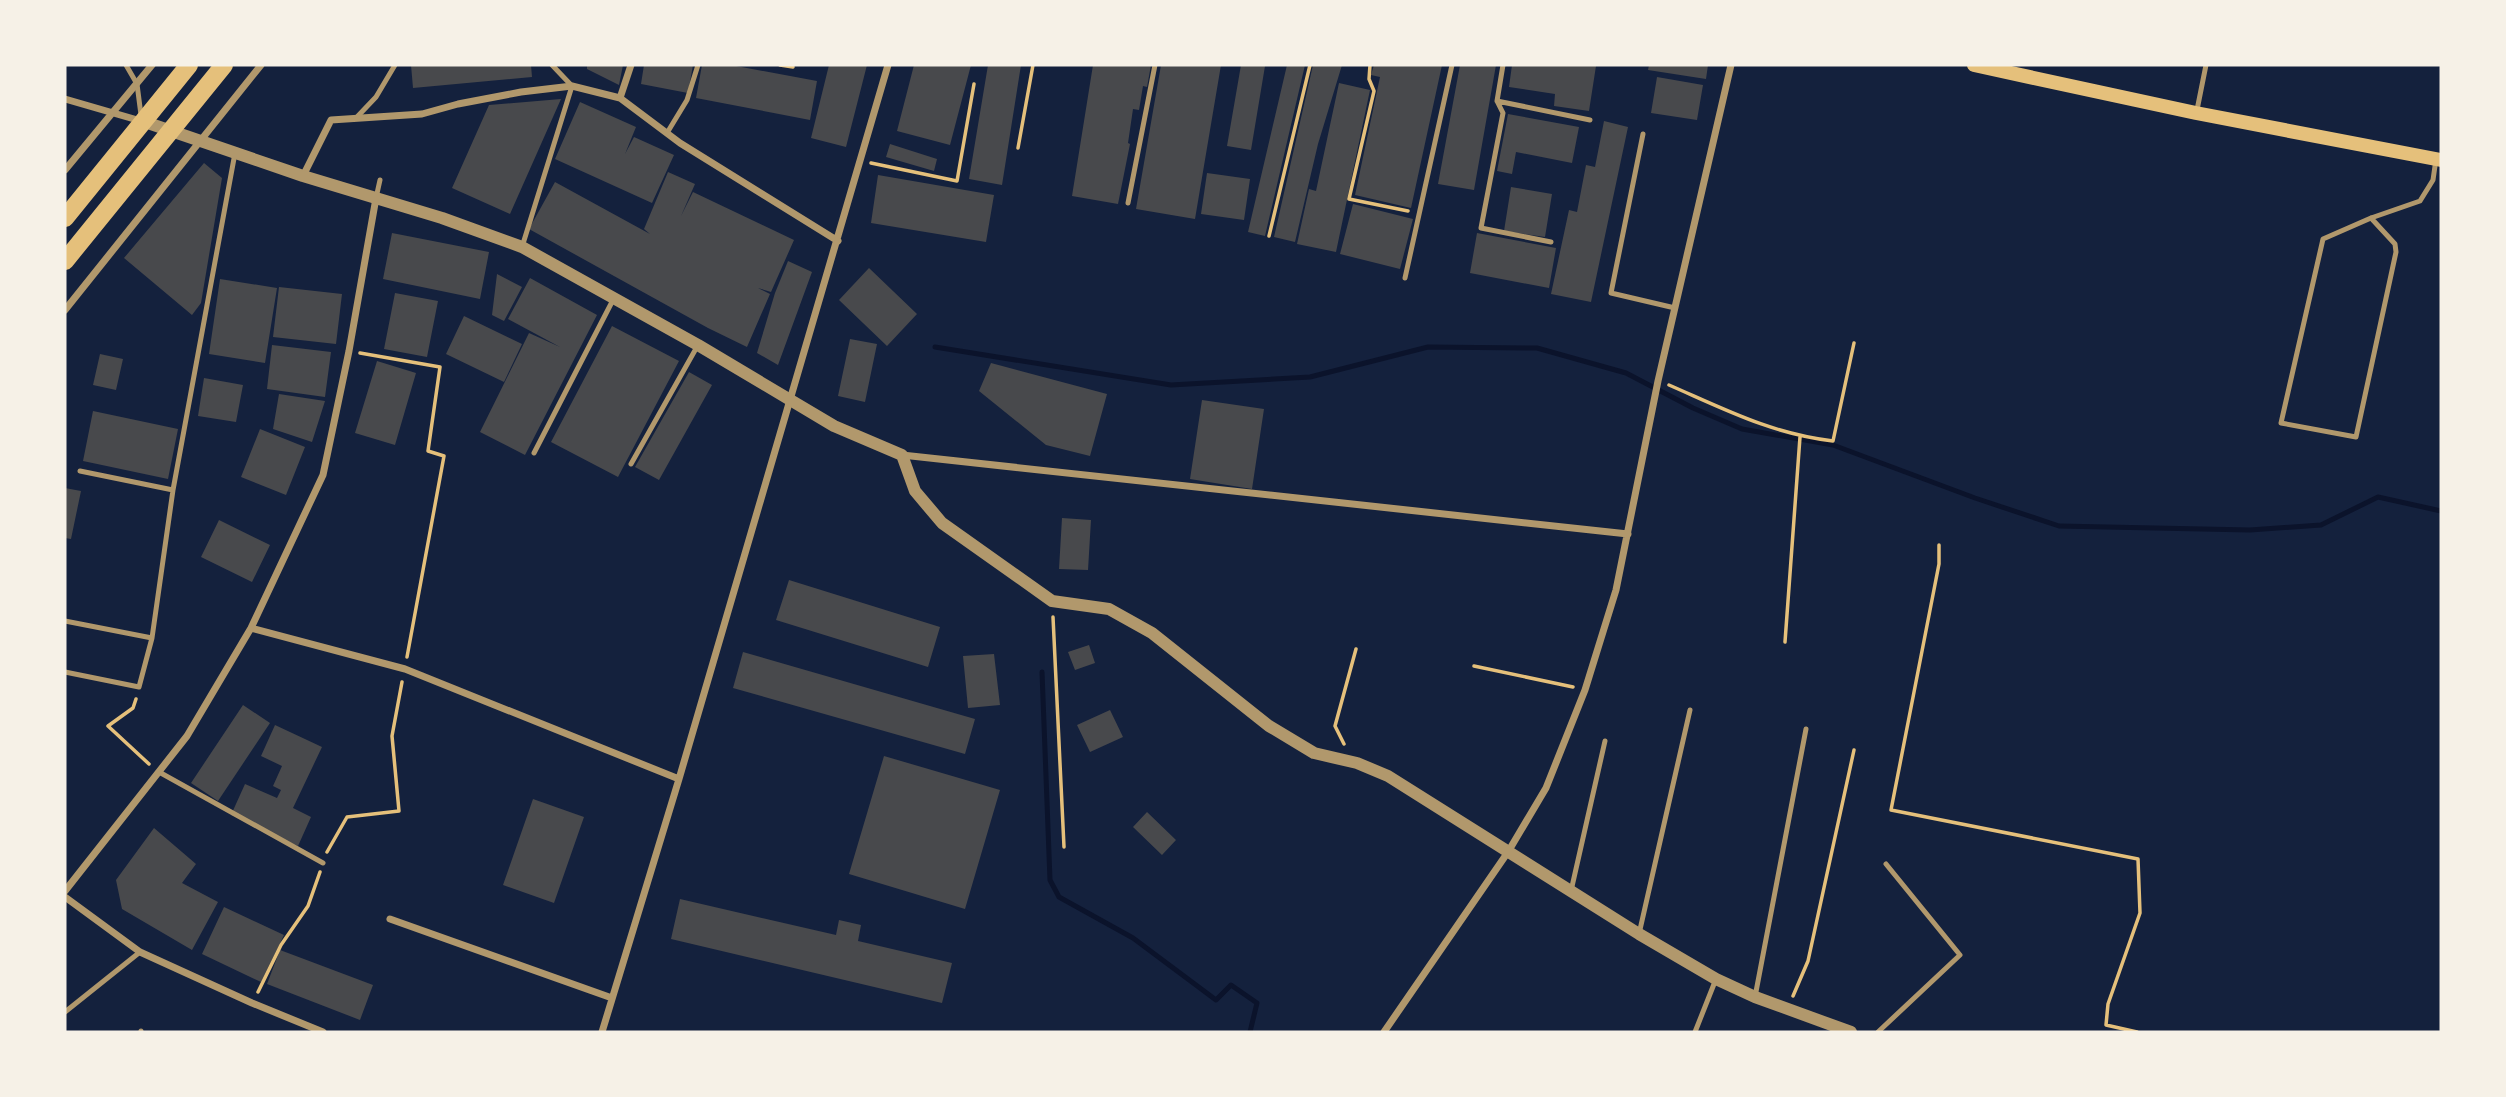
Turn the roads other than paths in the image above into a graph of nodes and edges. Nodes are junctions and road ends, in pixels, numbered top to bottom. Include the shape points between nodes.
1 (126, 65) edge
2 (152, 65) edge
3 (189, 65) edge
4 (224, 65) edge
5 (261, 65) edge
6 (395, 65) edge
7 (552, 65) edge
8 (631, 65) edge
9 (698, 65) edge
10 (888, 65) edge
11 (1155, 65) edge
12 (1452, 65) edge
13 (1503, 65) edge
14 (1731, 65) edge
15 (1974, 65) edge
16 (2206, 65) edge
17 (137, 83) junction
18 (572, 86) junction
19 (620, 98) junction
20 (65, 99) edge
21 (1497, 101) junction
22 (114, 112) junction
23 (2196, 113) junction
24 (356, 118) junction
25 (1590, 120) dead end
26 (142, 121) junction
27 (169, 131) junction
28 (667, 133) junction
29 (1643, 134) dead end
30 (199, 141) junction
31 (235, 153) junction
32 (2439, 160) edge
33 (65, 170) edge
34 (303, 176) junction
35 (380, 180) dead end
36 (376, 198) junction
37 (1128, 203) dead end
38 (65, 218) edge
39 (2371, 218) junction
40 (838, 241) junction
41 (1551, 242) dead end
42 (522, 247) junction
43 (65, 261) edge
44 (1405, 278) dead end
45 (614, 298) junction
46 (1675, 307) junction
47 (65, 310) edge
48 (698, 345) junction
49 (789, 400) junction
50 (534, 453) dead end
51 (902, 455) junction
52 (631, 464) dead end
53 (80, 471) dead end
54 (173, 490) junction
55 (1628, 534) junction
56 (65, 621) edge
57 (251, 628) junction
58 (152, 638) junction
59 (65, 672) edge
60 (1689, 710) dead end
61 (1806, 729) dead end
62 (1605, 741) dead end
63 (159, 772) junction
64 (679, 779) junction
65 (1508, 852) junction
66 (323, 863) road end
67 (1886, 864) dead end
68 (65, 891) edge
69 (1571, 891) junction
70 (65, 897) edge
71 (390, 919) dead end
72 (1639, 934) junction
73 (140, 952) junction
74 (1716, 979) junction
75 (612, 998) junction
76 (1755, 998) junction
77 (65, 1013) edge
78 (323, 1032) edge
79 (602, 1032) edge
80 (1384, 1032) edge
81 (1695, 1032) edge
82 (1851, 1032) edge
83 (1878, 1032) edge

1 - 17 lane
2 - 17 street
3 - 26 main road
4 - 27 main road
5 - 30 street
6 - 24 lane via 376,97
7 - 18 lane
8 - 19 street
9 - 28 lane via 687,100
10 - 40 street
11 - 37 lane
12 - 44 lane
13 - 21 lane
14 - 46 street
15 - 23 main road
16 - 23 lane
17 - 22 street
17 - 26 lane
18 - 19 street
18 - 24 street via 422,114
18 - 42 lane
19 - 28 street
20 - 22 street
21 - 25 lane
21 - 41 lane via 1503,113 1481,228
22 - 26 street
22 - 33 street
23 - 32 main road
24 - 34 street via 331,120
26 - 27 street
26 - 38 main road
27 - 30 street
27 - 43 main road
28 - 40 street
29 - 46 lane via 1611,293
30 - 31 street
30 - 47 street
31 - 34 street
31 - 54 lane
32 - 39 lane via 2420,201
34 - 36 street
35 - 36 lane
36 - 42 street
36 - 57 street via 323,475
39 - 39 lane via 2323,239 2281,423 2356,437 2396,252 2395,244
40 - 49 street
42 - 45 street
45 - 48 street
45 - 50 lane
46 - 55 street
48 - 49 street
48 - 52 lane
49 - 51 street via 834,426
49 - 64 street
51 - 55 street
51 - 65 street via 915,491 942,523 1052,601 1109,609 1152,633 1269,726 1314,753 1388,776
53 - 54 lane
54 - 58 lane
55 - 65 street via 1585,690 1546,788
56 - 58 lane
57 - 63 street via 187,736
57 - 64 street via 405,669
58 - 59 lane via 139,687
60 - 72 lane
61 - 76 lane
62 - 69 lane
63 - 66 lane
63 - 68 street
64 - 75 street
65 - 69 street
65 - 80 street
67 - 83 lane via 1960,955
69 - 72 street
70 - 73 street
71 - 75 street
72 - 74 street
73 - 77 lane
73 - 78 street
74 - 76 street
74 - 81 lane
75 - 79 street
76 - 82 street

